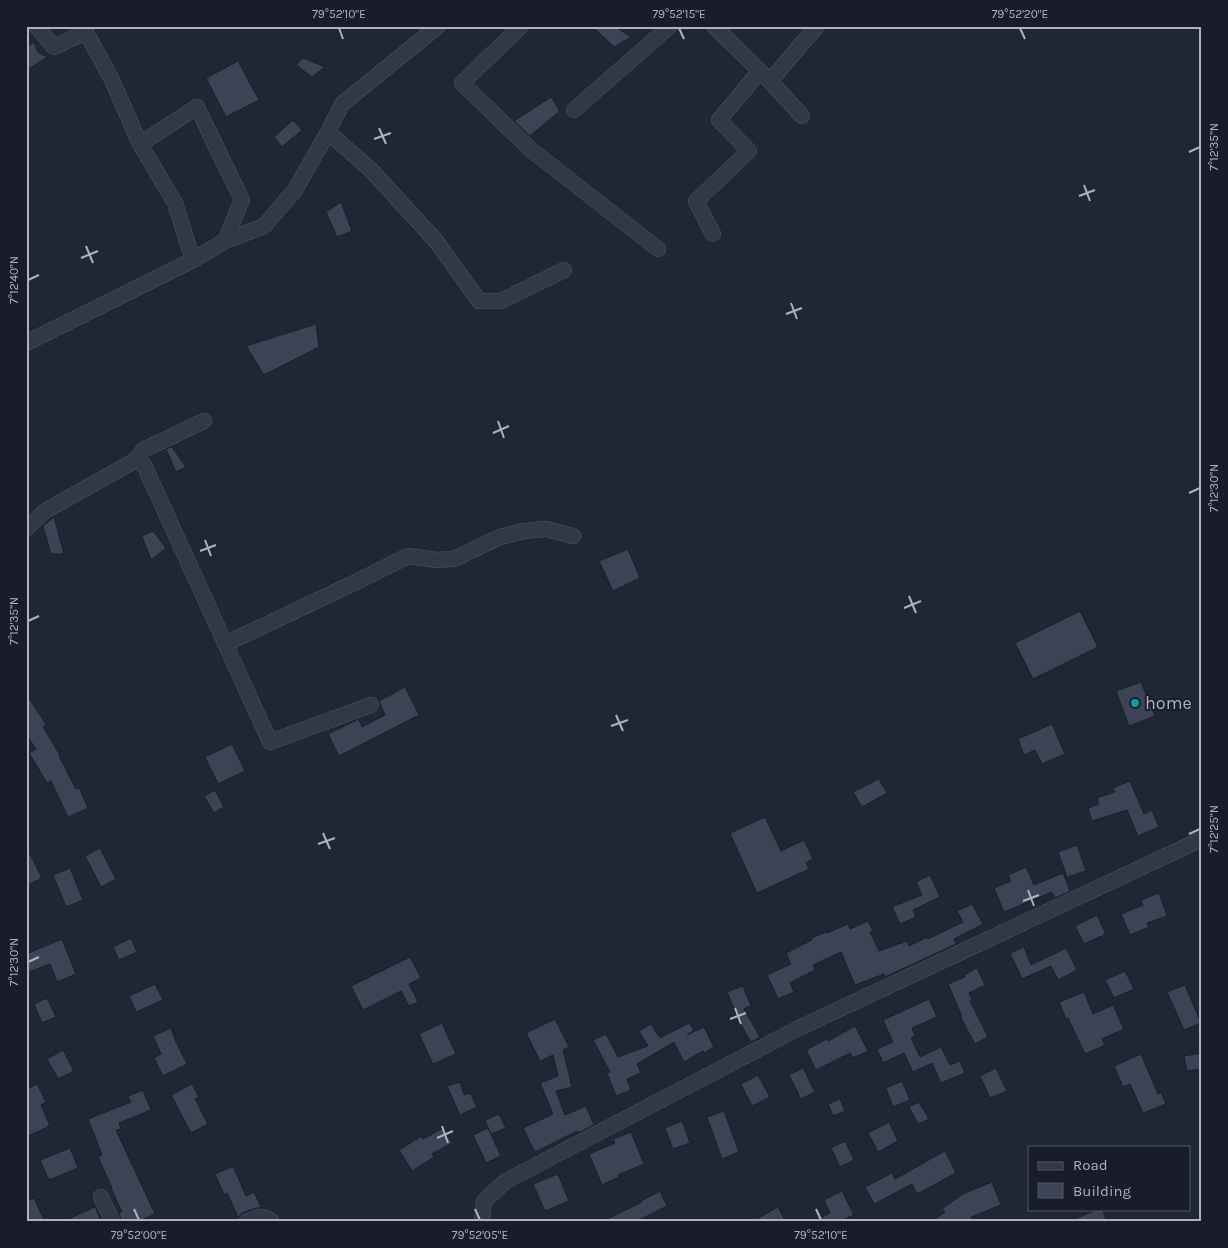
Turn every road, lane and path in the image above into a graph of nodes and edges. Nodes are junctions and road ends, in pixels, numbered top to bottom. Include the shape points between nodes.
1 (36, 26) edge
2 (438, 26) edge
3 (521, 26) edge
4 (670, 26) edge
5 (714, 26) edge
6 (817, 26) edge
7 (765, 76) junction
8 (574, 110) dead end
9 (802, 116) dead end
10 (328, 132) junction
11 (140, 144) junction
12 (713, 234) dead end
13 (225, 241) junction
14 (658, 249) dead end
15 (193, 260) junction
16 (564, 270) dead end
17 (26, 344) edge
18 (204, 421) dead end
19 (136, 460) junction
20 (26, 529) edge
21 (573, 536) dead end
22 (225, 644) junction
23 (371, 705) dead end
24 (1202, 839) edge
25 (101, 1197) dead end
26 (113, 1222) edge
27 (246, 1222) edge
28 (272, 1222) edge
29 (482, 1222) edge

1 - 11 street via 54,47 86,32 111,78
2 - 10 street via 342,104
3 - 14 street via 462,83 530,148
4 - 8 street
5 - 7 street
6 - 7 street
7 - 9 street
7 - 12 street via 719,120 749,151 696,201
10 - 13 street via 296,190 264,226
10 - 16 street via 371,170 436,241 479,301 501,301
11 - 13 street via 197,107 242,200
11 - 15 street via 175,203
13 - 15 street
15 - 17 street
18 - 19 street via 143,450
19 - 20 street via 45,511
19 - 22 street via 144,465
21 - 22 street via 546,529 524,531 500,537 454,559 408,556
22 - 23 street via 270,742
24 - 29 street via 799,1028 506,1181 484,1201
25 - 26 street
27 - 28 street via 260,1216

